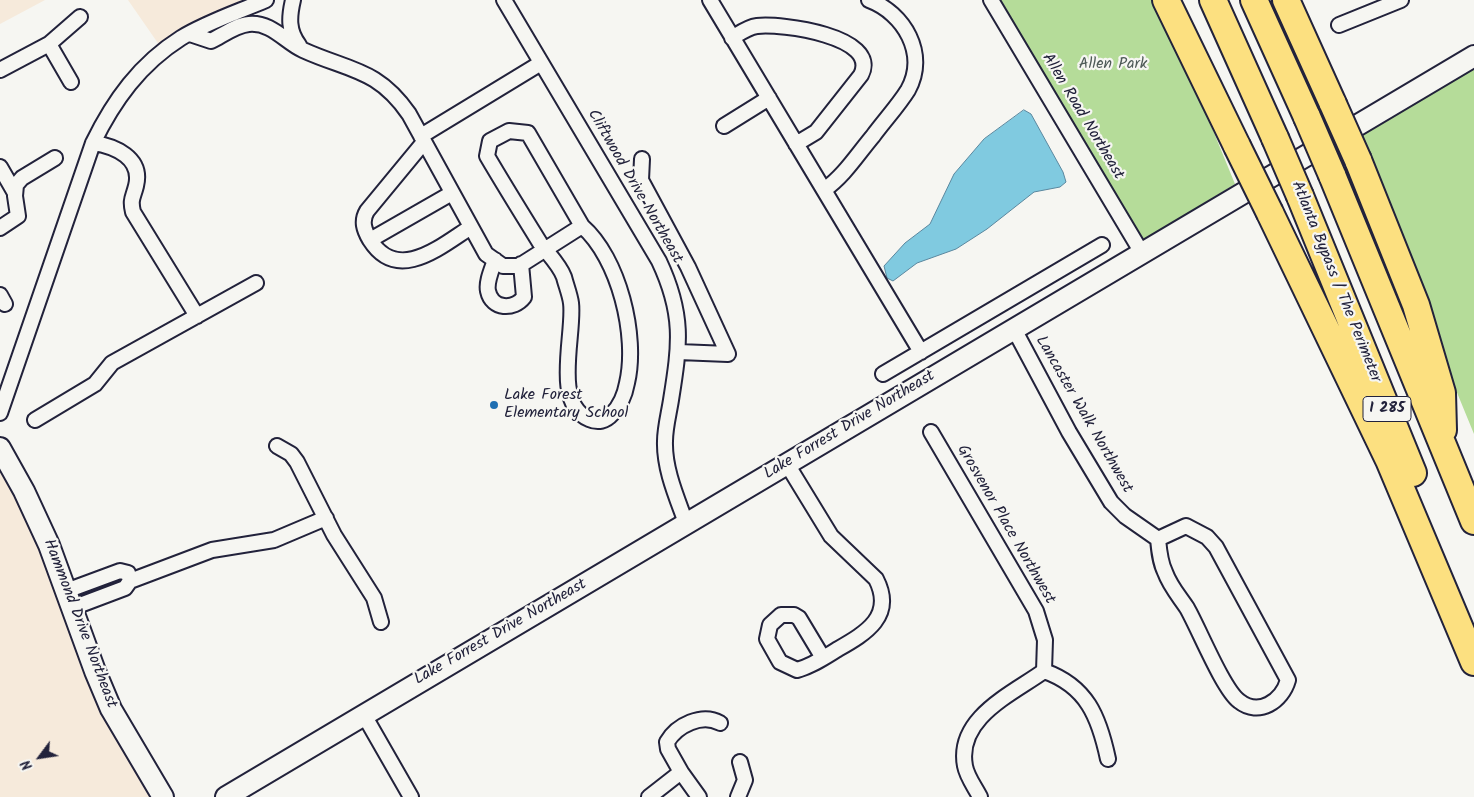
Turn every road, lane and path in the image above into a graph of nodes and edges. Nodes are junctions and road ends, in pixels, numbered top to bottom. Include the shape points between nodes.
1 (266, 0) edge
2 (293, 0) edge
3 (504, 0) edge
4 (710, 0) edge
5 (869, 0) edge
6 (991, 0) edge
7 (1166, 0) edge
8 (1212, 0) edge
9 (1254, 0) edge
10 (1286, 0) edge
11 (1402, 0) edge
12 (80, 17) dead end
13 (1339, 25) dead end
14 (190, 34) junction
15 (732, 38) junction
16 (49, 44) junction
17 (302, 50) junction
18 (1474, 56) edge
19 (541, 63) junction
20 (0, 70) edge
21 (71, 82) dead end
22 (768, 98) junction
23 (724, 126) dead end
24 (423, 139) junction
25 (93, 143) junction
26 (796, 144) junction
27 (55, 158) dead end
28 (642, 159) dead end
29 (0, 167) edge
30 (824, 190) junction
31 (15, 193) junction
32 (452, 193) junction
33 (582, 226) junction
34 (471, 227) junction
35 (0, 228) edge
36 (370, 240) junction
37 (1102, 245) dead end
38 (544, 249) junction
39 (1142, 253) junction
40 (495, 260) junction
41 (521, 264) junction
42 (256, 283) dead end
43 (197, 316) junction
44 (1014, 329) junction
45 (679, 352) junction
46 (921, 352) junction
47 (884, 374) dead end
48 (0, 413) edge
49 (34, 420) dead end
50 (931, 432) dead end
51 (277, 446) dead end
52 (1443, 446) junction
53 (0, 448) edge
54 (786, 464) junction
55 (326, 518) junction
56 (1474, 521) edge
57 (686, 523) junction
58 (1153, 536) junction
59 (127, 584) junction
60 (69, 600) junction
61 (382, 622) dead end
62 (1474, 622) edge
63 (823, 658) dead end
64 (1474, 662) edge
65 (1044, 671) junction
66 (364, 715) junction
67 (720, 723) dead end
68 (1108, 759) dead end
69 (740, 762) dead end
70 (681, 772) junction
71 (163, 797) edge
72 (226, 797) edge
73 (411, 797) edge
74 (649, 797) edge
75 (699, 797) edge
76 (738, 797) edge
77 (980, 797) edge

1 - 14 street
2 - 17 street via 289,22 292,36
3 - 19 street, Cliftwood Drive Northeast
4 - 15 street
5 - 30 street via 888,8 906,28 914,52 914,72 902,99 840,177
6 - 39 street, Allen Road Northeast
7 - 64 highway, bridge via 1389,460
8 - 62 highway, Atlanta Bypass / The Perimeter / I 285, bridge via 1300,196
9 - 52 highway, I 285, bridge via 1332,175
10 - 52 highway, bridge via 1358,160 1416,305 1442,393
11 - 13 street
12 - 16 street
14 - 17 street via 211,40 248,24 261,25
14 - 25 street via 155,57 131,80
15 - 22 street
15 - 26 street via 754,26 794,28 830,37 853,47 863,56 861,74 816,132
16 - 20 street
16 - 21 street
17 - 24 street via 369,75 396,94
18 - 39 street, Lake Forrest Drive Northeast
19 - 24 street
19 - 45 street, Cliftwood Drive Northeast via 669,282 676,307
22 - 23 street
22 - 26 street
24 - 32 street
24 - 36 street via 367,211 364,225
25 - 43 street via 126,153 138,174 130,201 133,212
25 - 48 street
26 - 30 street
27 - 31 street via 22,178
28 - 45 street via 641,180 688,266 728,354
29 - 31 street
30 - 46 street
31 - 35 street via 18,216
32 - 34 street
32 - 36 street
33 - 38 street
33 - 38 street via 528,132 509,131 490,140 487,156
33 - 38 street via 592,235 616,278 628,320 630,372 625,393 606,419 597,422 587,419 570,399 571,303 563,276
34 - 36 street via 419,259 392,259 377,250
34 - 40 street via 486,254
37 - 46 street
38 - 41 street
39 - 44 street, Lake Forrest Drive Northeast
40 - 41 street via 503,266
40 - 41 street via 488,292 490,298 509,308 524,297
42 - 43 street
43 - 49 street via 112,363 95,384
44 - 54 street, Lake Forrest Drive Northeast
44 - 58 street, Lancaster Walk Northwest via 1111,502
45 - 57 street, Cliftwood Drive Northeast via 664,442 672,482
46 - 47 street
50 - 65 street, Grosvenor Place Northwest via 1036,611 1045,640
51 - 55 street via 291,454
52 - 56 highway, I 285
53 - 60 street, Hammond Drive Northeast via 33,509
54 - 57 street, Lake Forrest Drive Northeast
54 - 63 street via 831,536 876,578 880,587 882,599 878,617 868,632
55 - 59 street via 274,540 212,550
55 - 61 street via 374,598
57 - 66 street, Lake Forrest Drive Northeast
58 - 58 street via 1186,526 1207,537 1216,547 1288,680 1276,701 1268,706 1253,707 1232,695 1186,607 1168,580
59 - 60 street
59 - 60 street via 128,573 120,571
60 - 71 street, Hammond Drive Northeast via 112,709
65 - 68 street via 1068,682 1087,701 1104,738
65 - 77 street via 979,717 968,734 965,767
66 - 72 street, Lake Forrest Drive Northeast
66 - 73 street
67 - 70 street via 708,718 694,721 671,735 666,742
69 - 76 street via 745,780
70 - 74 street
70 - 75 street

